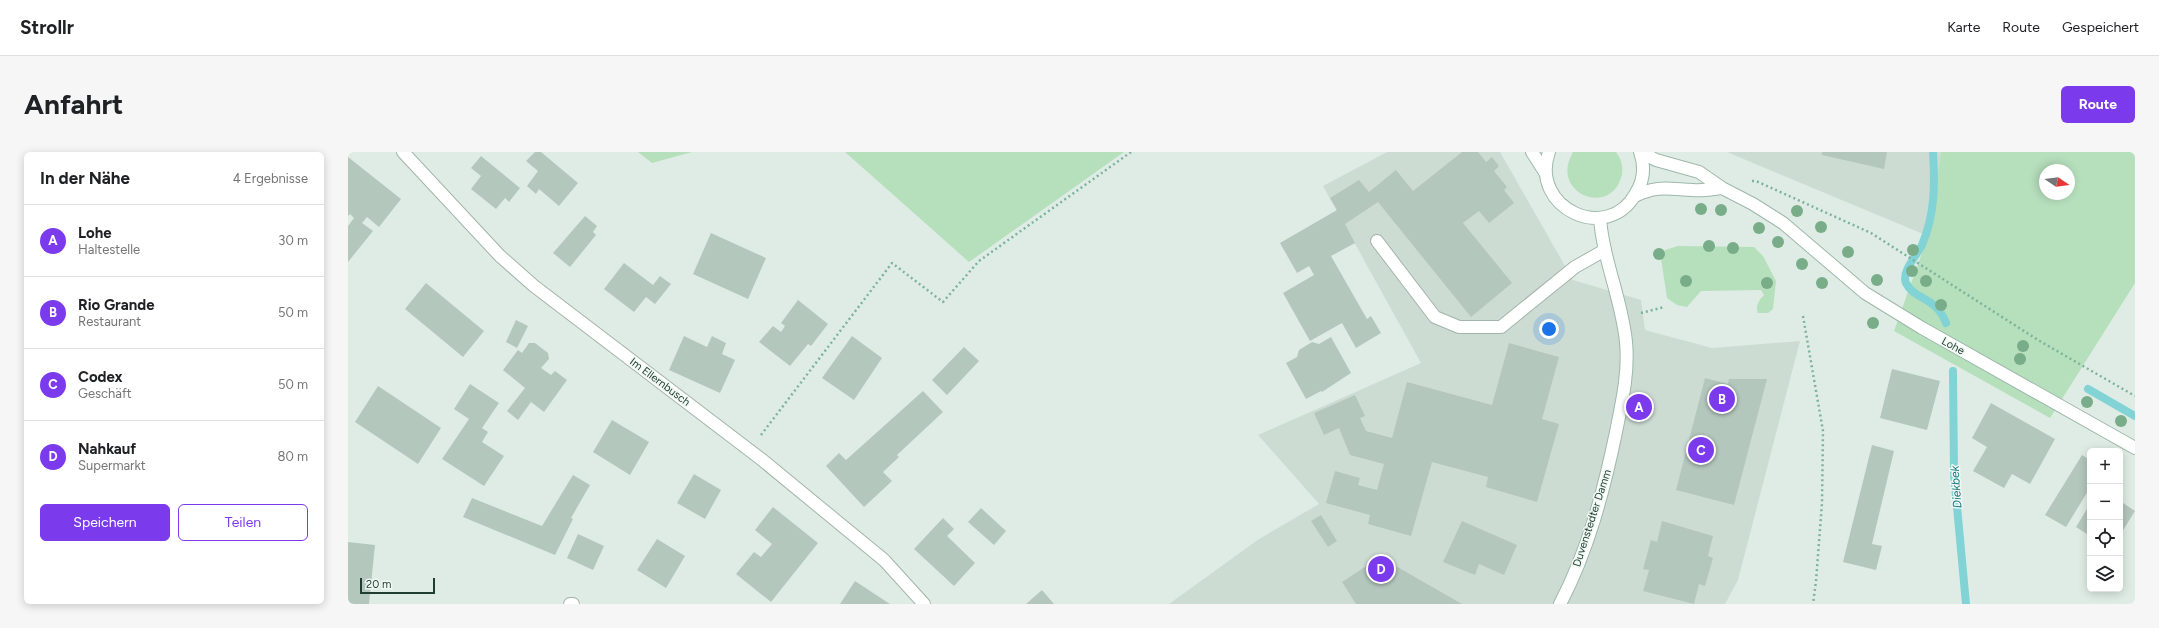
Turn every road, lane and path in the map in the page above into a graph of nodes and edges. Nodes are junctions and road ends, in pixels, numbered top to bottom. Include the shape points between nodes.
1 (403, 152) edge
2 (1131, 152) edge
3 (1532, 152) edge
4 (1549, 152) edge
5 (1640, 152) edge
6 (1546, 175) junction
7 (1722, 188) junction
8 (1635, 196) junction
9 (1600, 218) junction
10 (1377, 241) dead end
11 (1605, 250) junction
12 (1664, 307) dead end
13 (1803, 316) dead end
14 (1622, 318) junction
15 (2135, 396) edge
16 (2135, 448) edge
17 (749, 450) junction
18 (924, 604) edge
19 (1560, 604) edge
20 (1812, 604) edge

1 - 17 street, Im Ellernbusch via 500,256 534,286
2 - 17 path via 979,261 944,302 892,263
3 - 6 street
4 - 6 street
5 - 7 street, Lohe via 1656,160 1699,172
5 - 8 street via 1643,171
6 - 9 street via 1551,190 1564,208 1584,217
7 - 8 street via 1695,191 1661,187
7 - 15 path via 1756,180 1871,233 2038,340
7 - 16 street, Lohe via 1783,223 1865,293
8 - 9 street via 1620,211
9 - 11 street, Duvenstedter Damm
10 - 11 street via 1435,317 1459,327 1500,327 1575,267
11 - 14 street, Duvenstedter Damm
12 - 14 path
13 - 20 path via 1823,431 1822,504
14 - 19 street, Duvenstedter Damm via 1627,362 1613,447 1593,522
17 - 18 street, Im Ellernbusch via 884,560

